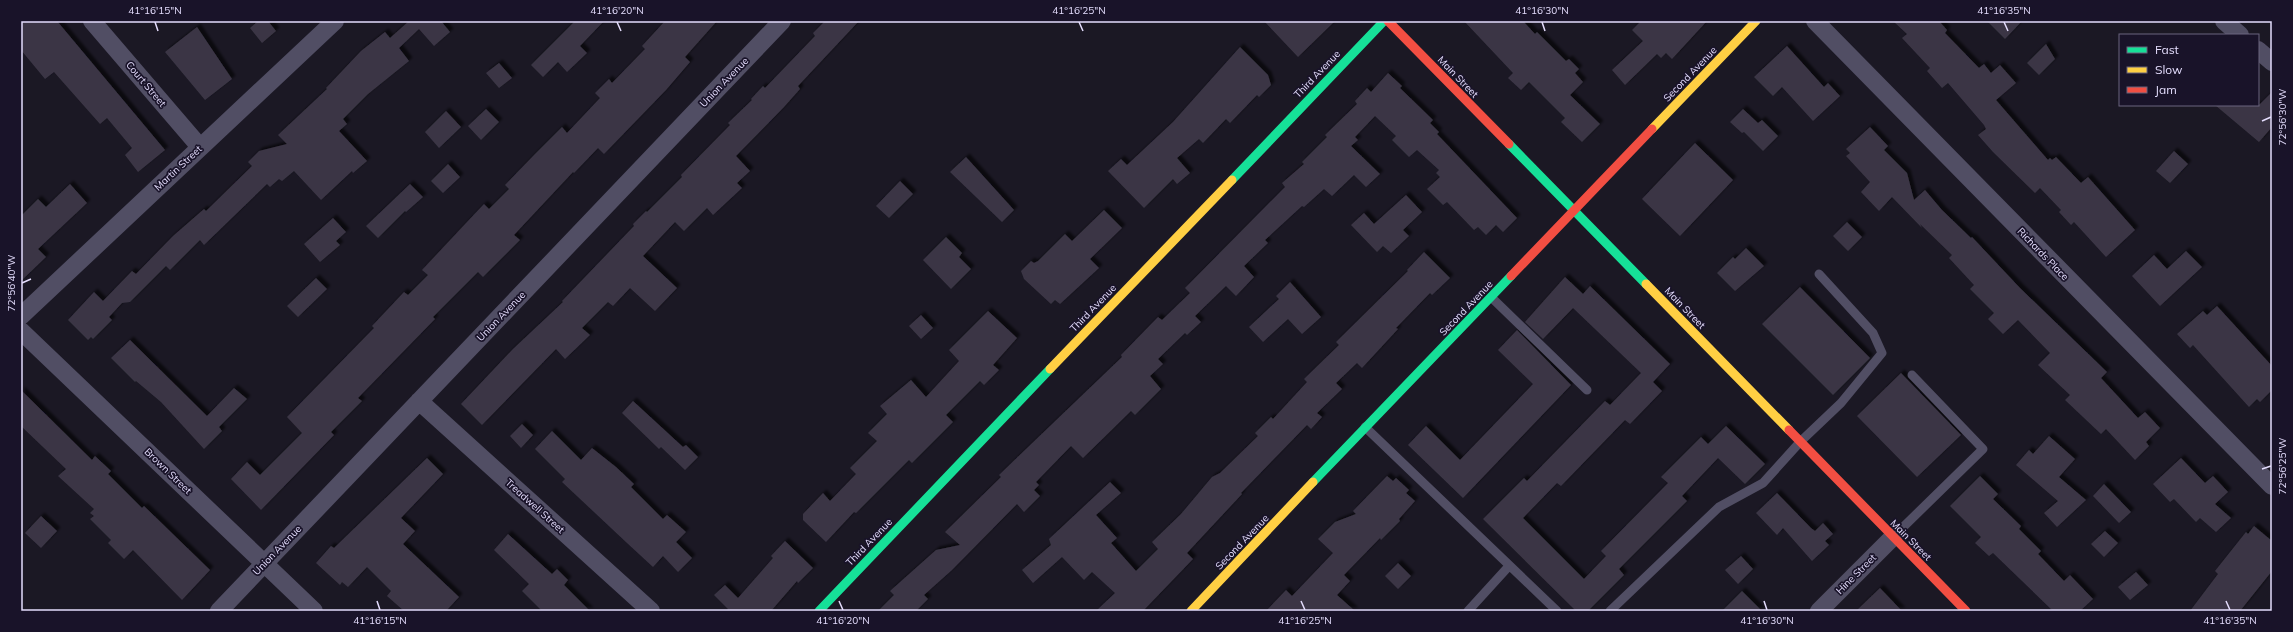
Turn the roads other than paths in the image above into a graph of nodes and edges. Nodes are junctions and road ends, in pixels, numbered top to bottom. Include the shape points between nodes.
1 (92, 21) edge
2 (335, 21) edge
3 (782, 21) edge
4 (1384, 21) edge
5 (1388, 21) edge
6 (1756, 21) edge
7 (1815, 21) edge
8 (2224, 21) edge
9 (2239, 34) edge
10 (2259, 51) edge
11 (2272, 62) edge
12 (200, 147) junction
13 (1575, 210) junction
14 (1819, 274) dead end
15 (1492, 298) junction
16 (21, 316) edge
17 (21, 331) edge
18 (1912, 375) dead end
19 (1587, 390) dead end
20 (419, 401) junction
21 (1365, 427) junction
22 (1800, 442) junction
23 (2272, 486) edge
24 (1893, 537) junction
25 (265, 563) junction
26 (1509, 566) junction
27 (219, 611) edge
28 (314, 611) edge
29 (651, 611) edge
30 (819, 611) edge
31 (1191, 611) edge
32 (1468, 611) edge
33 (1557, 611) edge
34 (1610, 611) edge
35 (1819, 611) edge
36 (1966, 611) edge

1 - 12 street, Court Street
2 - 12 street, Martin Street
3 - 20 street, Union Avenue
4 - 30 street, Third Avenue
5 - 13 street, Main Street
6 - 13 street, Second Avenue
7 - 23 street, Richards Place
8 - 9 street
10 - 11 street
12 - 16 street, Martin Street
13 - 15 street, Second Avenue
13 - 22 street, Main Street
14 - 22 lane via 1873,333 1882,353 1841,403
15 - 19 lane
15 - 21 street, Second Avenue
17 - 25 street, Brown Street
18 - 24 lane via 1983,449
20 - 25 street, Union Avenue
20 - 29 street, Treadwell Street
21 - 26 lane
21 - 31 street, Second Avenue
22 - 24 street, Main Street
22 - 34 lane via 1763,483 1719,508
24 - 35 street, Hine Street
24 - 36 street, Main Street
25 - 27 street, Union Avenue
25 - 28 street, Brown Street
26 - 32 lane
26 - 33 lane

